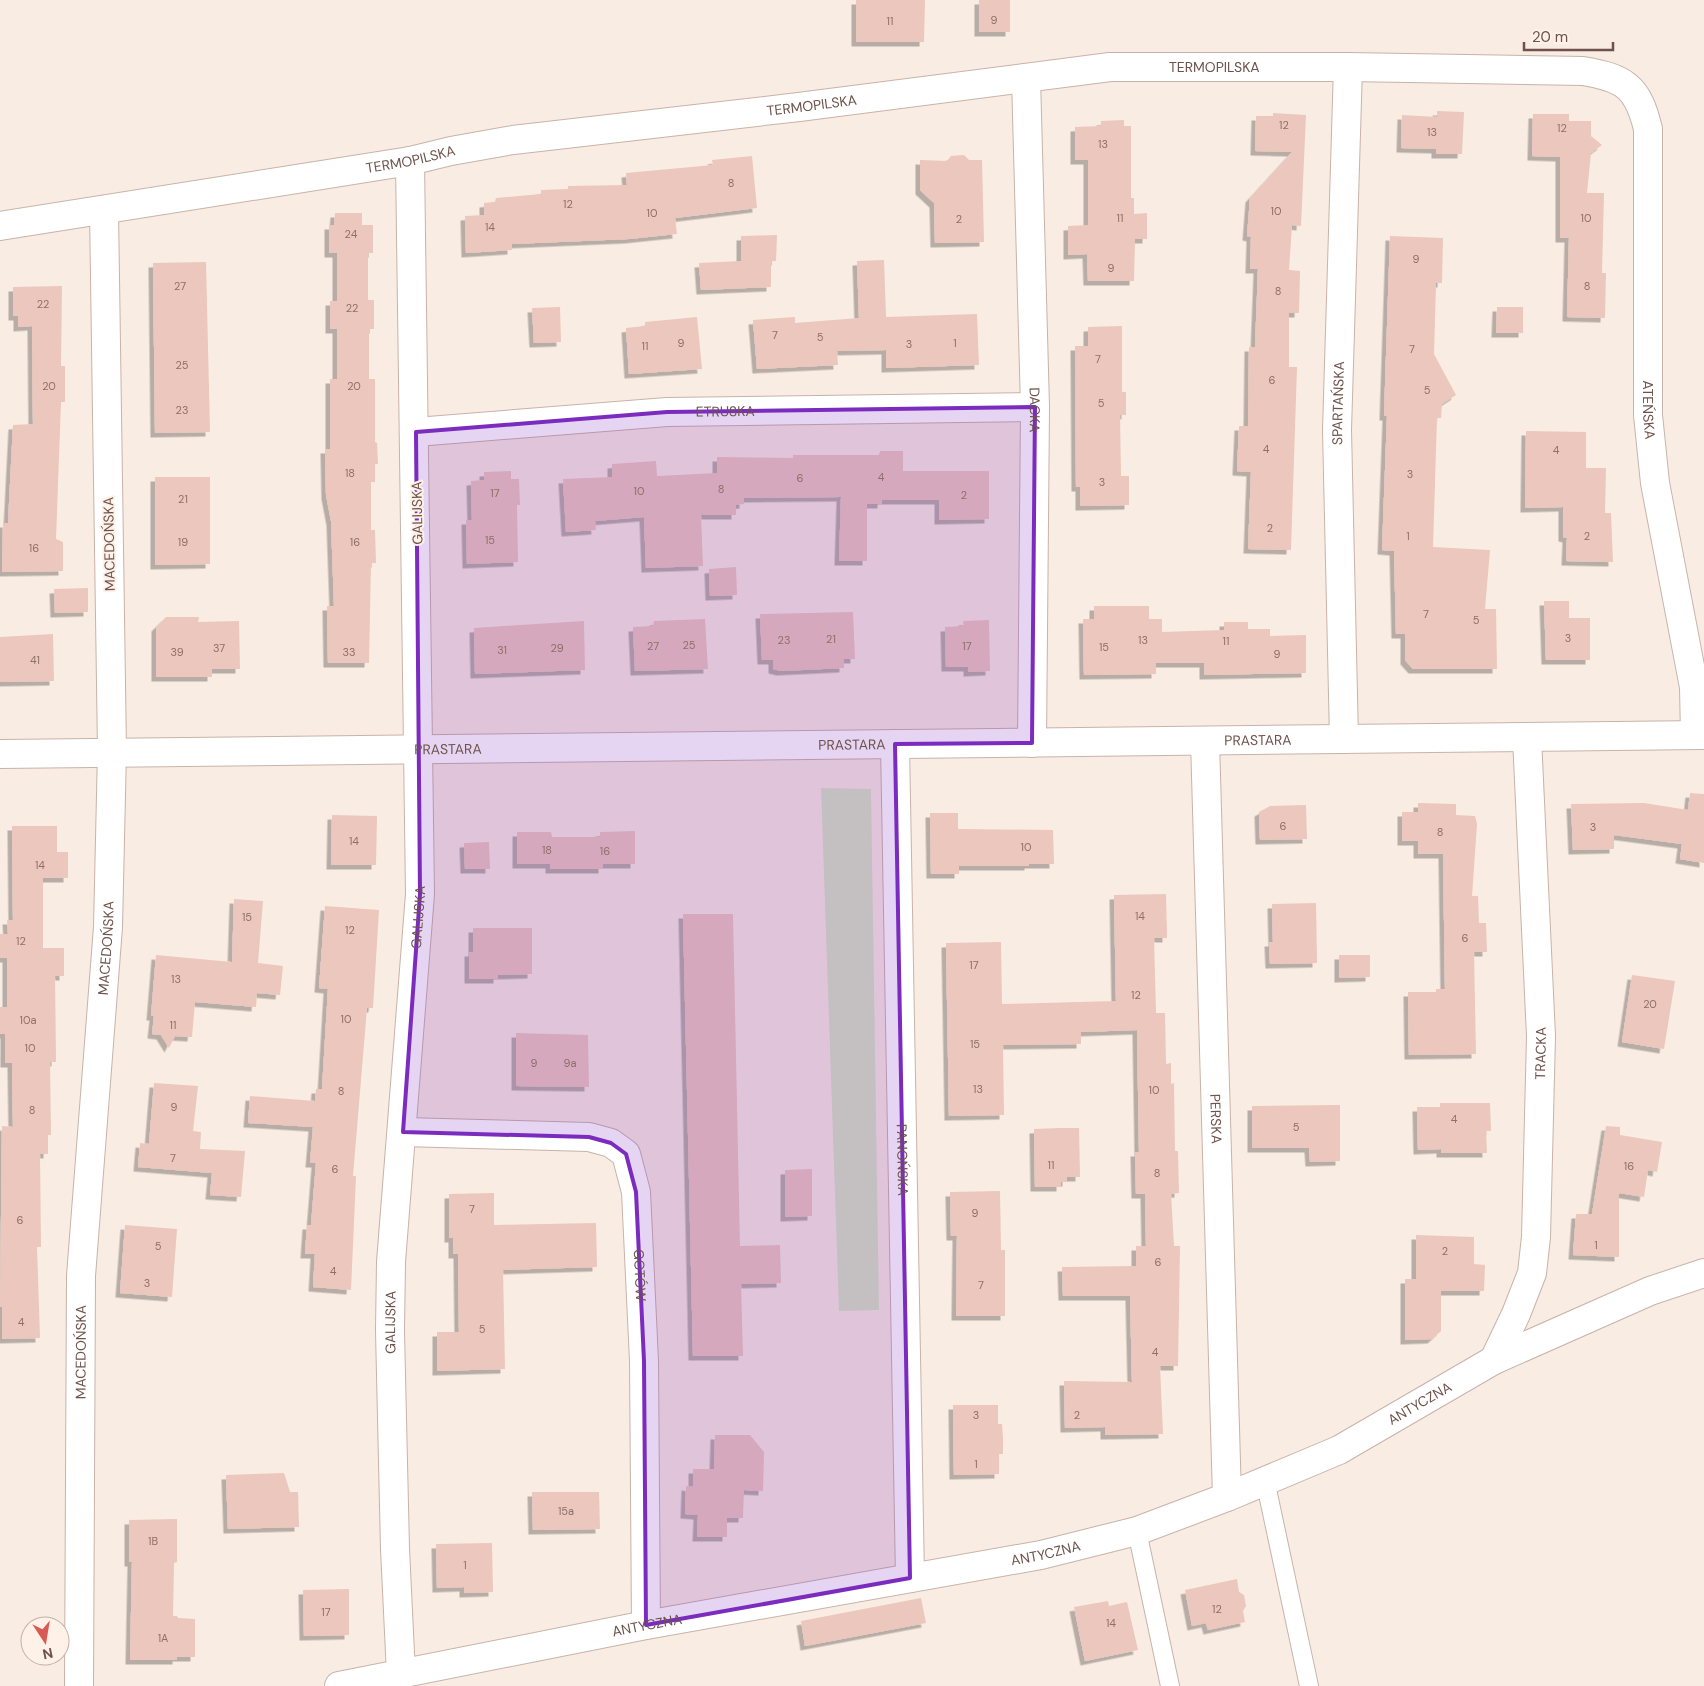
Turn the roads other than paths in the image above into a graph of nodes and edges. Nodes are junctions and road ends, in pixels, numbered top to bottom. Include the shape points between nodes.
1 (1348, 67) junction
2 (1026, 78) junction
3 (1628, 87) joint
4 (410, 161) junction
5 (104, 210) junction
6 (0, 226) edge
7 (1035, 407) junction
8 (416, 432) junction
9 (1700, 735) edge
10 (1527, 738) junction
11 (1344, 739) junction
12 (1205, 740) junction
13 (1032, 743) junction
14 (895, 744) junction
15 (420, 749) junction
16 (112, 752) junction
17 (0, 754) edge
18 (403, 1132) junction
19 (1704, 1273) edge
20 (1494, 1360) junction
21 (1265, 1480) junction
22 (1227, 1497) junction
23 (1137, 1531) junction
24 (910, 1578) junction
25 (646, 1625) junction
26 (400, 1674) junction
27 (79, 1686) edge
28 (339, 1686) edge
29 (1170, 1686) edge
30 (1309, 1686) edge

1 - 2 street, TERMOPILSKA via 1110,67
1 - 3 street, TERMOPILSKA via 1583,71 1606,75
1 - 11 street, SPARTAŃSKA via 1337,430
2 - 4 street, TERMOPILSKA via 513,140
2 - 7 street, DACKA
3 - 9 street, ATEŃSKA via 1642,106 1648,129 1648,415 1655,483 1694,687
4 - 5 street, TERMOPILSKA
4 - 8 street, GALIJSKA
5 - 6 street, TERMOPILSKA
5 - 16 street, MACEDOŃSKA
7 - 8 street, ETRUSKA via 667,412
7 - 13 street, DACKA
8 - 15 street, GALIJSKA
9 - 10 street, PRASTARA
10 - 11 street, PRASTARA
10 - 20 street, TRACKA via 1541,1036 1536,1237 1532,1273
11 - 12 street, PRASTARA
12 - 13 street, PRASTARA
12 - 22 street, PERSKA
13 - 14 street, PRASTARA
14 - 15 street, PRASTARA
14 - 24 street, PANOŃSKA
15 - 16 street, PRASTARA
15 - 18 street, GALIJSKA via 420,894
16 - 17 street, PRASTARA
16 - 27 street, MACEDOŃSKA via 108,927 81,1276
18 - 25 street, GOTÓW via 589,1136 611,1143 626,1154 636,1192 644,1361
18 - 26 street, GALIJSKA via 391,1262 390,1331
19 - 20 street, ANTYCZNA via 1650,1291
20 - 21 street, ANTYCZNA via 1338,1450
21 - 22 street, ANTYCZNA
21 - 30 lane
22 - 23 street, ANTYCZNA
23 - 24 street, ANTYCZNA via 1041,1555
23 - 29 lane
24 - 25 street, ANTYCZNA
25 - 26 street, ANTYCZNA
26 - 28 street, ANTYCZNA

